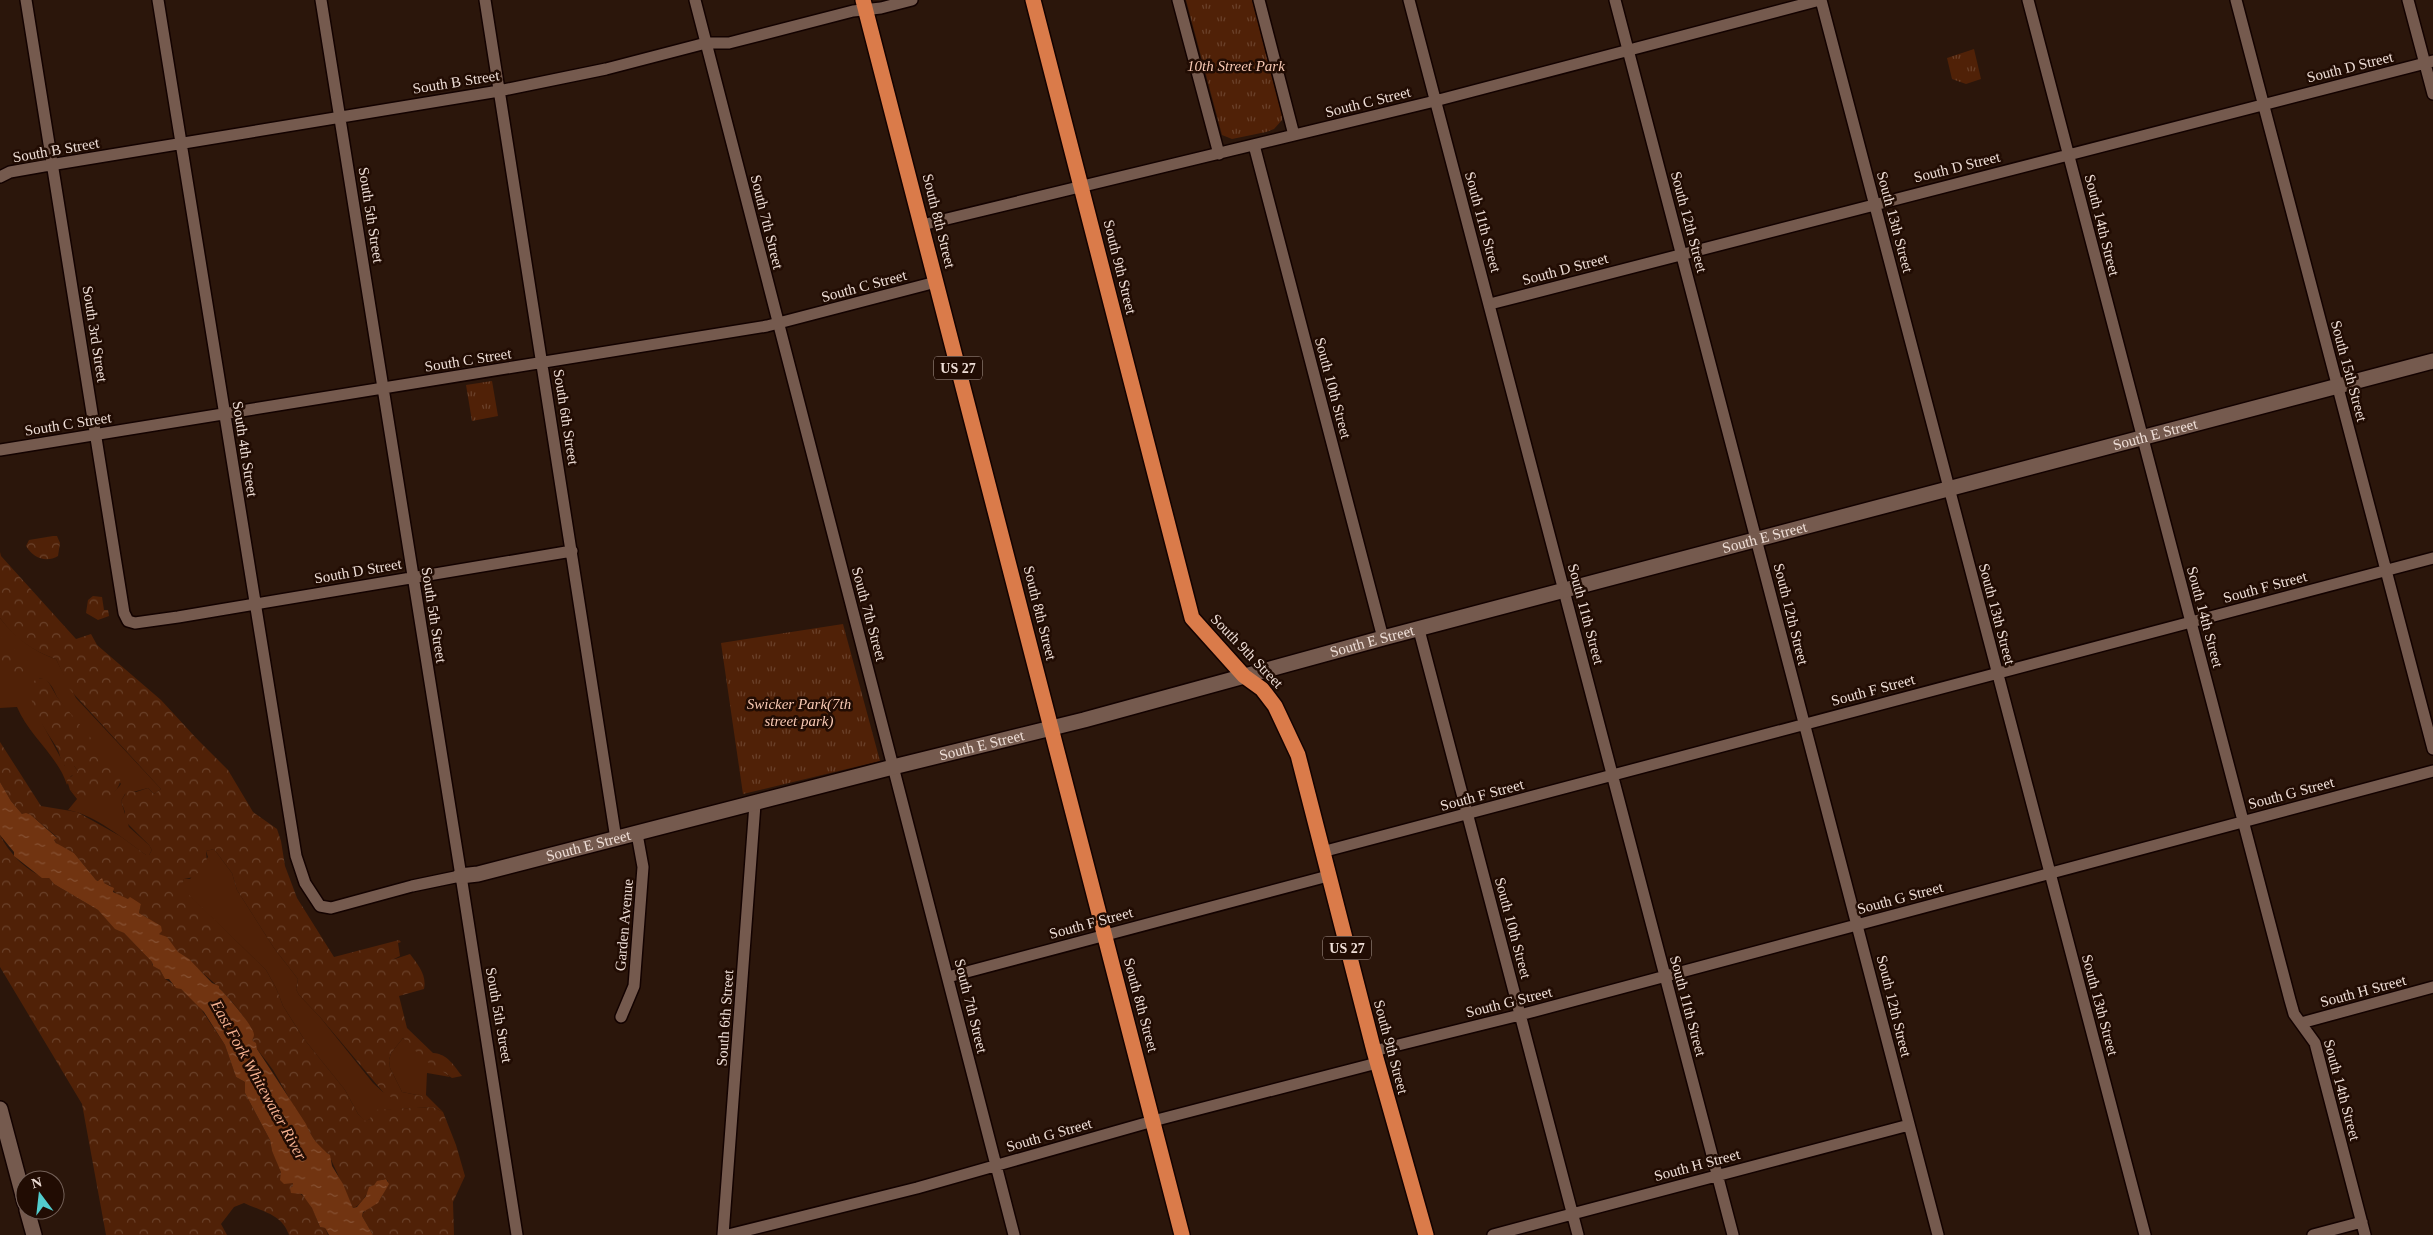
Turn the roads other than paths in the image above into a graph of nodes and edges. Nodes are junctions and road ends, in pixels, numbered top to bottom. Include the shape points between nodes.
1 (26, 0) edge
2 (158, 0) edge
3 (321, 0) edge
4 (484, 0) edge
5 (696, 0) edge
6 (912, 0) edge
7 (1034, 0) edge
8 (1178, 0) edge
9 (1259, 0) edge
10 (1409, 0) edge
11 (1615, 0) edge
12 (1820, 0) edge
13 (2028, 0) edge
14 (2236, 0) edge
15 (2408, 0) edge
16 (864, 5) edge
17 (706, 43) junction
18 (1628, 50) junction
19 (2429, 62) edge
20 (499, 91) junction
21 (2433, 94) edge
22 (1435, 101) junction
23 (2263, 104) junction
24 (339, 116) junction
25 (1294, 135) junction
26 (182, 144) junction
27 (1254, 145) junction
28 (1219, 154) junction
29 (2068, 154) junction
30 (53, 165) junction
31 (0, 177) edge
32 (1082, 185) junction
33 (1875, 204) junction
34 (922, 225) junction
35 (1682, 254) junction
36 (936, 282) junction
37 (1490, 304) junction
38 (778, 324) junction
39 (2433, 361) edge
40 (542, 364) junction
41 (2337, 386) junction
42 (384, 388) junction
43 (224, 414) junction
44 (95, 436) junction
45 (2142, 438) junction
46 (0, 450) edge
47 (1949, 489) junction
48 (1757, 539) junction
49 (572, 551) junction
50 (2433, 558) edge
51 (2386, 571) junction
52 (413, 577) junction
53 (1564, 590) junction
54 (255, 603) junction
55 (178, 617) joint
56 (2190, 622) junction
57 (1419, 630) junction
58 (1383, 638) junction
59 (1998, 673) junction
60 (1244, 676) junction
61 (1804, 723) junction
62 (1051, 727) junction
63 (2433, 748) edge
64 (893, 767) junction
65 (2433, 772) edge
66 (1613, 775) junction
67 (755, 804) junction
68 (1467, 815) junction
69 (2243, 822) junction
70 (637, 834) junction
71 (616, 839) junction
72 (1322, 852) junction
73 (2050, 873) junction
74 (460, 876) junction
75 (1328, 876) junction
76 (314, 900) joint
77 (1858, 926) junction
78 (1105, 935) junction
79 (948, 977) junction
80 (1665, 977) junction
81 (2433, 988) edge
82 (1520, 1015) junction
83 (621, 1017) dead end
84 (2301, 1023) junction
85 (1376, 1057) junction
86 (0, 1110) edge
87 (1153, 1121) junction
88 (1909, 1125) junction
89 (996, 1165) junction
90 (16, 1170) edge
91 (1717, 1176) junction
92 (1572, 1214) junction
93 (30, 1220) edge
94 (2362, 1222) junction
95 (34, 1235) edge
96 (517, 1235) edge
97 (723, 1235) edge
98 (728, 1235) edge
99 (1014, 1235) edge
100 (1182, 1235) edge
101 (1426, 1235) edge
102 (1493, 1235) edge
103 (1578, 1235) edge
104 (1733, 1235) edge
105 (1938, 1235) edge
106 (2145, 1235) edge
107 (2313, 1235) edge
108 (2365, 1235) edge

1 - 30 street, South 3rd Street
2 - 26 street, South 4th Street
3 - 24 street, South 5th Street
4 - 20 street, South 6th Street
5 - 17 street, South 7th Street
6 - 16 street, South B Street via 881,8
7 - 32 highway, South 9th Street / US 27
8 - 28 street
9 - 25 street
10 - 22 street, South 11th Street
11 - 18 street, South 12th Street
12 - 18 street, South C Street
12 - 33 street, South 13th Street
13 - 29 street, South 14th Street
14 - 23 street, South 15th Street
15 - 19 street
16 - 17 street, South B Street via 729,43
16 - 34 highway, South 8th Street / US 27
17 - 20 street, South B Street
17 - 38 street, South 7th Street
18 - 22 street, South C Street
18 - 35 street, South 12th Street
19 - 21 street
19 - 23 street, South D Street
20 - 24 street, South B Street
20 - 40 street, South 6th Street
22 - 25 street, South C Street
22 - 37 street, South 11th Street
23 - 29 street, South D Street
23 - 41 street, South 15th Street
24 - 26 street, South B Street
24 - 42 street, South 5th Street
25 - 27 street, South C Street
26 - 30 street, South B Street
26 - 43 street, South 4th Street
27 - 28 street, South C Street
27 - 58 street, South 10th Street
28 - 32 street, South C Street
29 - 33 street, South D Street
29 - 45 street, South 14th Street
30 - 31 street, South B Street via 10,172
30 - 44 street, South 3rd Street
32 - 34 street, South C Street
32 - 60 highway, South 9th Street / US 27 via 1192,618
33 - 35 street, South D Street
33 - 47 street, South 13th Street
34 - 36 highway, South 8th Street / US 27
35 - 37 street, South D Street
35 - 48 street, South 12th Street
36 - 38 street, South C Street
36 - 62 highway, South 8th Street / US 27
37 - 53 street, South 11th Street
38 - 40 street, South C Street
38 - 64 street, South 7th Street
39 - 41 street, South E Street
40 - 42 street, South C Street
40 - 49 street, South 6th Street
41 - 45 street, South E Street
41 - 51 street, South 15th Street
42 - 43 street, South C Street
42 - 52 street, South 5th Street
43 - 44 street, South C Street
43 - 54 street, South 4th Street
44 - 46 street, South C Street
44 - 55 street, South 3rd Street via 126,617 135,623
45 - 47 street, South E Street
45 - 56 street, South 14th Street
47 - 48 street, South E Street
47 - 59 street, South 13th Street
48 - 53 street, South E Street
48 - 61 street, South 12th Street
49 - 52 street, South D Street
49 - 71 street, South 6th Street
50 - 51 street, South F Street
51 - 56 street, South F Street
51 - 63 street, South 15th Street
52 - 54 street, South D Street
52 - 74 street, South 5th Street
53 - 57 street, South E Street
53 - 66 street, South 11th Street
54 - 55 street, South D Street
54 - 76 street, South 4th Street via 296,856
56 - 59 street, South F Street
56 - 69 street, South 14th Street
57 - 58 street, South E Street
57 - 68 street, South 10th Street
58 - 60 street, South E Street
59 - 61 street, South F Street
59 - 73 street, South 13th Street
60 - 62 street, South E Street
60 - 72 highway, South 9th Street / US 27 via 1262,689 1292,738
61 - 66 street, South F Street
61 - 77 street, South 12th Street
62 - 64 street, South E Street
62 - 78 highway, South 8th Street / US 27
64 - 67 street, South E Street
64 - 79 street, South 7th Street
65 - 69 street, South G Street
66 - 68 street, South F Street
66 - 80 street, South 11th Street
67 - 70 street, South E Street
67 - 97 street, South 6th Street
68 - 72 street, South F Street
68 - 82 street, South 10th Street
69 - 73 street, South G Street
69 - 84 street, South 14th Street via 2294,1014
70 - 71 street, South E Street
70 - 83 street, Garden Avenue via 643,867 634,986
71 - 74 street, South E Street
72 - 75 highway, South 9th Street / US 27
73 - 77 street, South G Street
73 - 106 street, South 13th Street
74 - 76 street, South E Street via 331,908 320,906
74 - 96 street, South 5th Street via 499,1104
75 - 78 street, South F Street
75 - 85 highway, South 9th Street / US 27
77 - 80 street, South G Street
77 - 88 street, South 12th Street
78 - 79 street, South F Street
78 - 87 highway, South 8th Street / US 27
79 - 89 street, South 7th Street
80 - 82 street, South G Street
80 - 91 street, South 11th Street
81 - 84 street, South H Street
82 - 85 street, South G Street
82 - 92 street, South 10th Street
84 - 94 street, South 14th Street via 2314,1043
85 - 87 street, South G Street
85 - 101 highway, South 9th Street / US 27
86 - 90 street
87 - 89 street, South G Street
87 - 100 highway, South 8th Street / US 27
88 - 91 street, South H Street
88 - 105 street, South 12th Street
89 - 98 street, South G Street via 918,1188
89 - 99 street, South 7th Street
91 - 92 street, South H Street
91 - 104 street, South 11th Street
92 - 102 street, South H Street
92 - 103 street, South 10th Street
93 - 95 street
94 - 107 street
94 - 108 street, South 14th Street

